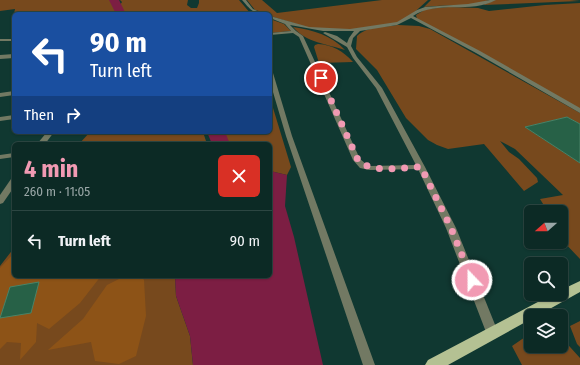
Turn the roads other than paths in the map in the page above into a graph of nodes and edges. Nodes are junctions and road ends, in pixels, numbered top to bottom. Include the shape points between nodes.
1 (244, 0) edge
2 (430, 0) edge
3 (494, 0) edge
4 (420, 9) junction
5 (253, 12) edge
6 (412, 17) junction
7 (272, 18) edge
8 (287, 24) junction
9 (316, 30) junction
10 (358, 30) junction
11 (294, 32) junction
12 (272, 34) edge
13 (0, 40) edge
14 (12, 40) edge
15 (350, 49) junction
16 (12, 56) edge
17 (0, 58) edge
18 (272, 80) edge
19 (12, 94) edge
20 (0, 95) edge
21 (580, 111) edge
22 (12, 117) edge
23 (0, 119) edge
24 (49, 134) edge
25 (43, 142) edge
26 (12, 155) edge
27 (0, 157) edge
28 (421, 167) junction
29 (12, 184) edge
30 (0, 201) edge
31 (580, 286) edge
32 (492, 332) junction
33 (369, 365) edge
34 (433, 365) edge

1 - 5 street
2 - 4 street
3 - 4 street via 472,6
4 - 6 street
6 - 10 street via 395,24
6 - 21 street
7 - 8 street
8 - 9 street
8 - 11 street
9 - 10 street
9 - 15 street via 335,36
10 - 15 street via 351,38
11 - 12 street
11 - 28 street via 301,36 363,166
13 - 14 street
15 - 28 street via 379,88
16 - 17 street
18 - 33 street via 289,136
19 - 20 street
22 - 23 street
24 - 25 street
26 - 27 street
28 - 32 street via 451,228
29 - 30 street
31 - 32 main road
32 - 34 main road

